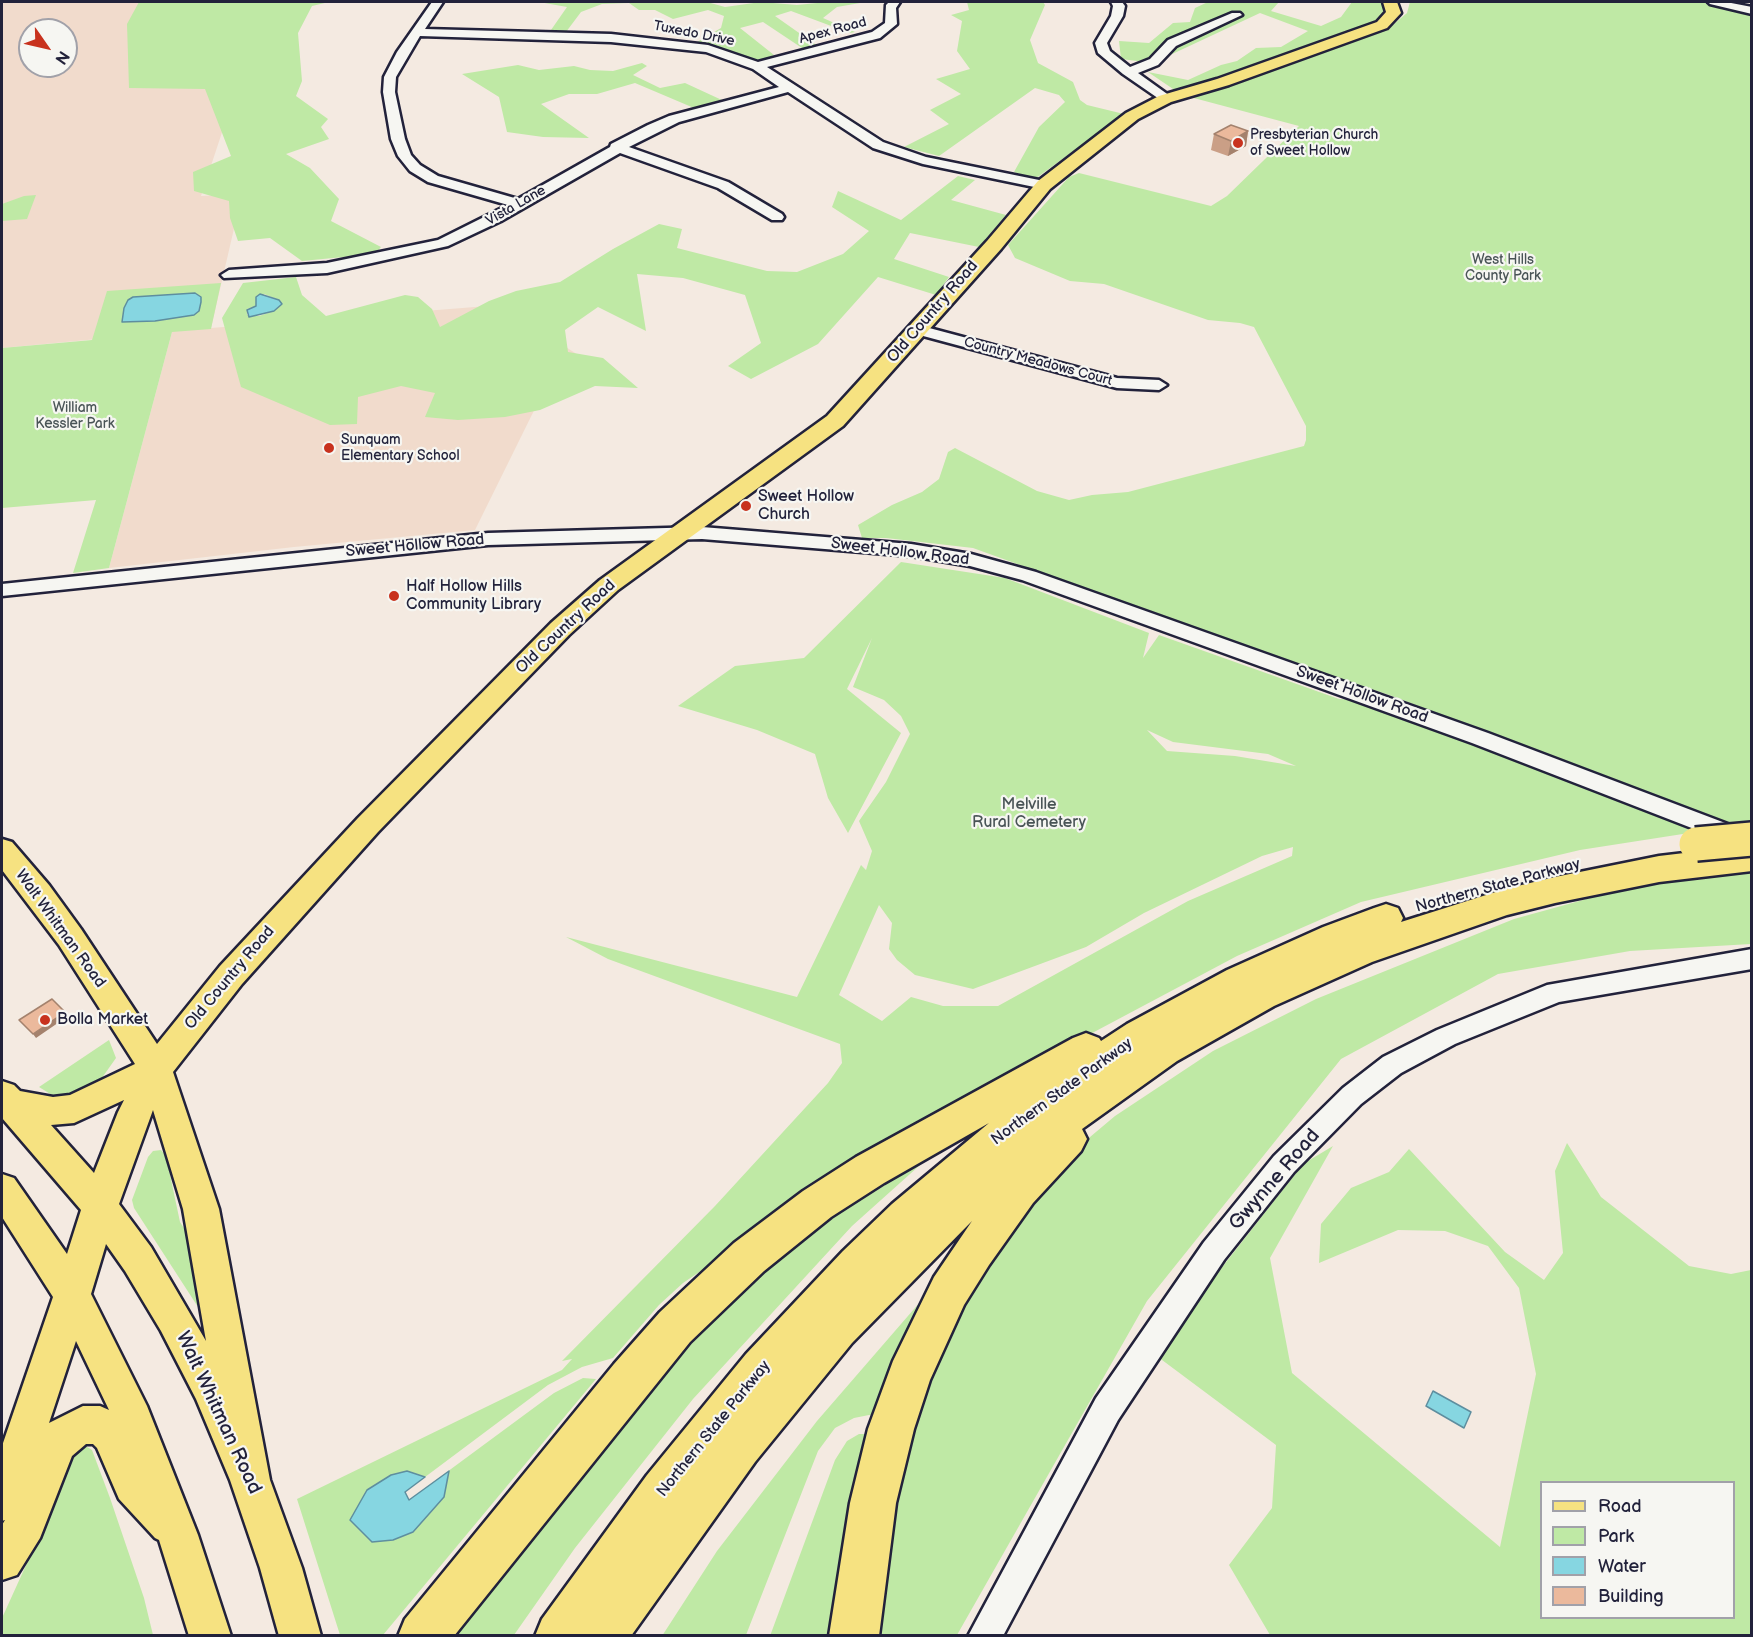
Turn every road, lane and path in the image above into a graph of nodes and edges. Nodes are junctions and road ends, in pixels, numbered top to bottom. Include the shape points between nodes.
1 (437, 2) edge
2 (895, 2) edge
3 (1117, 2) edge
4 (1390, 2) edge
5 (1714, 2) edge
6 (1752, 11) edge
7 (1236, 15) dead end
8 (417, 32) junction
9 (757, 66) junction
10 (1128, 71) junction
11 (789, 88) junction
12 (1165, 99) junction
13 (616, 147) junction
14 (1044, 185) junction
15 (519, 204) junction
16 (777, 217) dead end
17 (229, 275) dead end
18 (918, 330) junction
19 (1159, 385) dead end
20 (678, 533) junction
21 (2, 590) edge
22 (1752, 841) edge
23 (2, 850) edge
24 (1704, 853) junction
25 (1752, 858) edge
26 (1752, 959) edge
27 (1240, 980) junction
28 (1189, 1036) junction
29 (156, 1070) junction
30 (6, 1100) edge
31 (2, 1189) edge
32 (100, 1207) junction
33 (72, 1295) junction
34 (11, 1439) edge
35 (250, 1480) junction
36 (2, 1501) edge
37 (178, 1535) junction
38 (2, 1560) edge
39 (210, 1635) edge
40 (300, 1635) edge
41 (422, 1635) edge
42 (559, 1635) edge
43 (601, 1635) edge
44 (854, 1635) edge
45 (985, 1635) edge

1 - 8 street
2 - 9 street, Apex Road via 890,7 891,24 876,35
3 - 10 street via 1117,16 1101,43 1104,53
4 - 12 main road, Old Country Road via 1394,13 1374,29
5 - 6 street
7 - 10 street via 1172,43 1154,62
8 - 9 street, Tuxedo Drive via 645,40 708,49
8 - 15 street via 390,77 398,140 405,156 433,178
9 - 11 street, Tuxedo Drive
10 - 12 street
11 - 13 street, Vista Lane via 674,119
11 - 14 street, Tuxedo Drive via 878,145 923,160
12 - 14 main road, Old Country Road via 1123,122
13 - 15 street, Vista Lane
13 - 16 street via 723,185
14 - 18 main road, Old Country Road
15 - 17 street, Vista Lane via 473,231 407,253 327,268
18 - 19 street, Country Meadows Court via 1117,383
18 - 20 main road, Old Country Road via 835,421
20 - 21 street, Sweet Hollow Road via 452,541
20 - 22 street, Sweet Hollow Road via 911,550 999,566 1480,738
20 - 29 main road, Old Country Road via 609,585 560,629 444,745 260,942
22 - 24 highway, Northern State Parkway, bridge
23 - 29 main road, Walt Whitman Road via 70,938
24 - 25 highway, Northern State Parkway
24 - 27 highway, Northern State Parkway via 1584,862 1435,900 1335,937
24 - 28 highway, Northern State Parkway via 1454,918 1309,974
26 - 45 street, Gwynne Road via 1556,992 1446,1037 1392,1065 1352,1096 1284,1164 1214,1251 1107,1409
27 - 41 highway via 1160,1009 896,1154 771,1238 675,1328
27 - 42 highway, Northern State Parkway via 1140,1035 1067,1085 999,1136 906,1217 755,1378 663,1491
28 - 43 highway, Northern State Parkway via 1119,1080 1024,1150 884,1279 837,1328 739,1446
28 - 44 highway via 1056,1148 1004,1209 949,1292 909,1376 891,1429 867,1535
29 - 30 main road via 74,1109 53,1112
29 - 32 main road, Old Country Road via 135,1112
29 - 35 main road, Walt Whitman Road via 201,1209
30 - 32 main road, Walt Whitman Road
31 - 33 main road
32 - 33 main road, Old Country Road
32 - 35 main road, Walt Whitman Road via 138,1259 174,1319 210,1386
33 - 34 main road, Old Country Road
33 - 37 main road via 128,1406
34 - 36 main road, Old Country Road
35 - 40 main road, Walt Whitman Road
37 - 38 main road via 133,1485 111,1434 100,1425 91,1424 74,1428 57,1443 26,1524
37 - 39 main road

